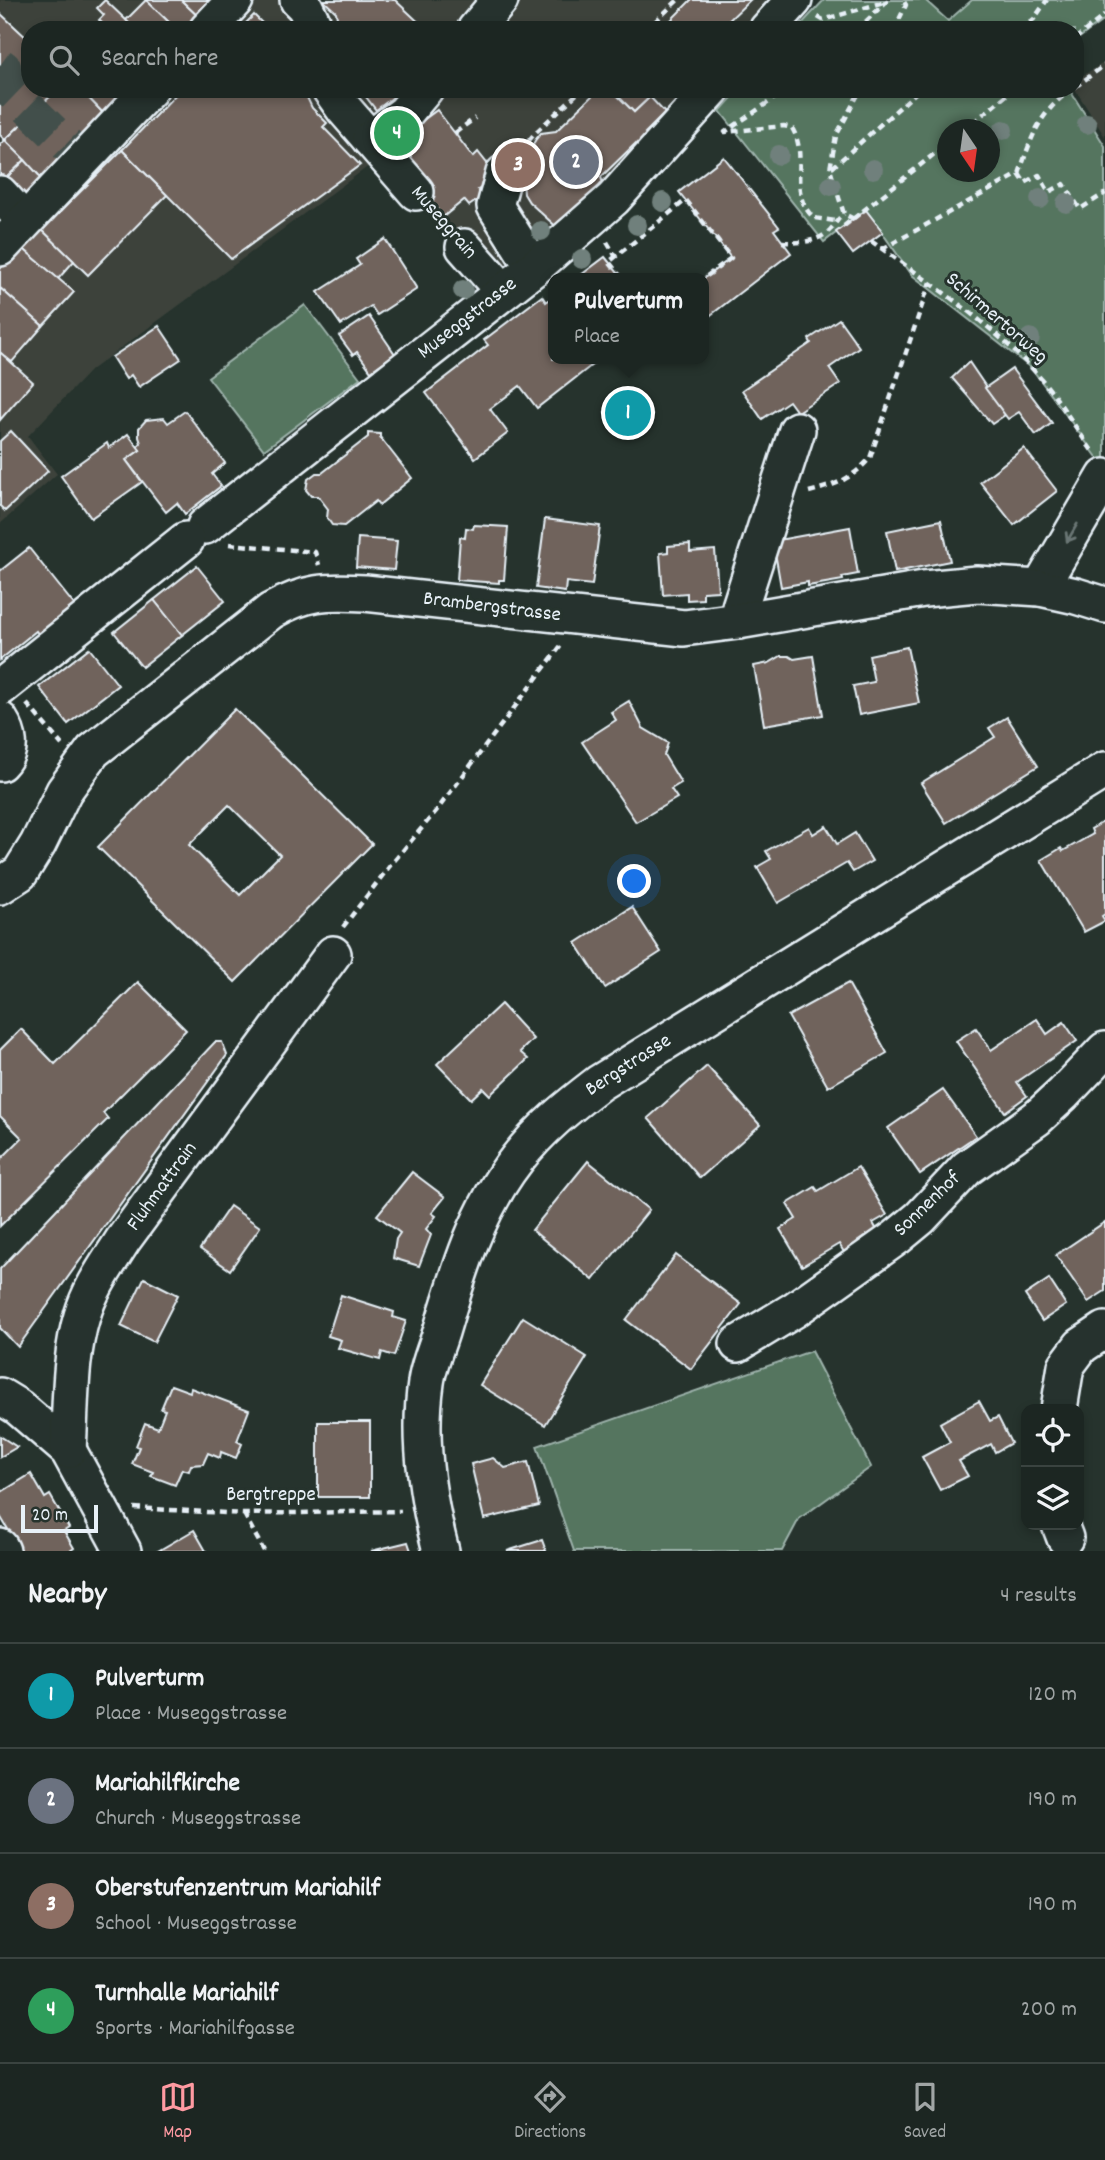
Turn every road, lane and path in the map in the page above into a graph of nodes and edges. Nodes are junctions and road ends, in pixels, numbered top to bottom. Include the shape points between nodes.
1 (236, 0) edge
2 (298, 0) edge
3 (500, 0) edge
4 (678, 0) edge
5 (904, 0) edge
6 (1047, 0) edge
7 (886, 1) edge
8 (804, 6) edge
9 (1105, 15) edge
10 (216, 21) edge
11 (312, 21) edge
12 (482, 21) edge
13 (656, 21) edge
14 (781, 21) edge
15 (866, 21) edge
16 (898, 21) edge
17 (1031, 21) edge
18 (1084, 32) edge
19 (1105, 65) edge
20 (1084, 80) edge
21 (140, 98) edge
22 (337, 98) edge
23 (418, 98) edge
24 (573, 98) edge
25 (704, 98) edge
26 (775, 98) edge
27 (857, 98) edge
28 (910, 98) edge
29 (1003, 98) edge
30 (1061, 98) edge
31 (475, 118) dead end
32 (977, 119) edge
33 (455, 133) dead end
34 (535, 134) dead end
35 (370, 139) junction
36 (937, 151) edge
37 (830, 169) junction
38 (504, 173) dead end
39 (1019, 174) junction
40 (416, 192) dead end
41 (0, 194) edge
42 (1105, 196) edge
43 (844, 214) junction
44 (854, 219) dead end
45 (24, 220) junction
46 (835, 221) junction
47 (844, 226) dead end
48 (604, 238) dead end
49 (871, 241) dead end
50 (782, 242) dead end
51 (464, 247) dead end
52 (0, 248) edge
53 (882, 249) junction
54 (616, 257) junction
55 (534, 268) junction
56 (618, 273) edge
57 (709, 274) edge
58 (930, 282) junction
59 (503, 292) junction
60 (797, 430) dead end
61 (1102, 469) edge
62 (773, 504) junction
63 (203, 536) junction
64 (320, 571) dead end
65 (1040, 589) junction
66 (1105, 605) edge
67 (575, 617) junction
68 (738, 621) junction
69 (0, 688) edge
70 (15, 713) edge
71 (63, 746) dead end
72 (0, 763) edge
73 (1105, 770) edge
74 (0, 886) edge
75 (333, 954) joint
76 (1105, 1050) edge
77 (1105, 1330) edge
78 (738, 1344) dead end
79 (0, 1396) edge
80 (1060, 1404) edge
81 (68, 1450) junction
82 (125, 1507) dead end
83 (430, 1510) junction
84 (244, 1514) junction
85 (123, 1551) edge
86 (264, 1551) edge
87 (442, 1551) edge

1 - 10 street
2 - 11 street
3 - 12 street
4 - 13 path
5 - 16 path
6 - 17 path
7 - 8 path via 823,20
7 - 15 path
8 - 14 street
9 - 18 path
19 - 20 path
21 - 45 street via 78,156
22 - 35 street, Museggrain
23 - 35 street
24 - 34 path
25 - 55 street, Museggstrasse via 613,199
26 - 46 path via 725,132 792,128 800,146 798,186 803,205 814,218
27 - 37 path via 836,136
28 - 37 path
29 - 32 path
30 - 39 path via 1046,110
31 - 33 path
35 - 40 street, Museggrain
36 - 47 path, bridge
37 - 43 path
38 - 55 street via 495,206
39 - 42 path via 1026,183 1039,175 1049,192 1064,184 1080,209
39 - 53 path
41 - 45 street
43 - 44 path
43 - 46 path
45 - 52 street
46 - 50 path via 828,232 804,243
48 - 54 path
49 - 53 path, Schirmertorweg
51 - 59 street, Museggrain
53 - 58 path, Schirmertorweg
54 - 56 path via 609,262
54 - 57 path via 686,200 731,258
55 - 59 street, Museggstrasse
58 - 61 path, Schirmertorweg via 1038,375
58 - 62 path via 870,458 838,485
59 - 63 street, Museggstrasse
60 - 62 street
61 -> 65 street
62 - 68 street
63 - 64 path via 315,552
63 - 69 street, Museggstrasse
65 - 66 street, Brambergstrasse
65 - 68 street, Brambergstrasse via 991,583 924,589
67 - 68 street, Brambergstrasse via 684,628
67 - 74 street, Brambergstrasse via 365,593 326,591 295,598 271,611 93,751 64,791 20,873
67 - 75 path via 560,649 336,937
70 - 71 path
70 - 72 street via 9,746
73 - 83 street, Bergstrasse via 599,1083 552,1120 517,1158 487,1203 456,1278 426,1382 424,1442
75 - 81 street, Fluhmattrain via 98,1279 82,1316 73,1362
76 - 78 street, Sonnenhof via 1037,1118 967,1168 897,1237
77 - 80 street via 1081,1346 1066,1366
79 - 81 street
81 - 85 street
82 - 84 path, Bergtreppe
83 - 84 path, Bergtreppe
83 - 87 street, Bergstrasse
84 - 86 path

